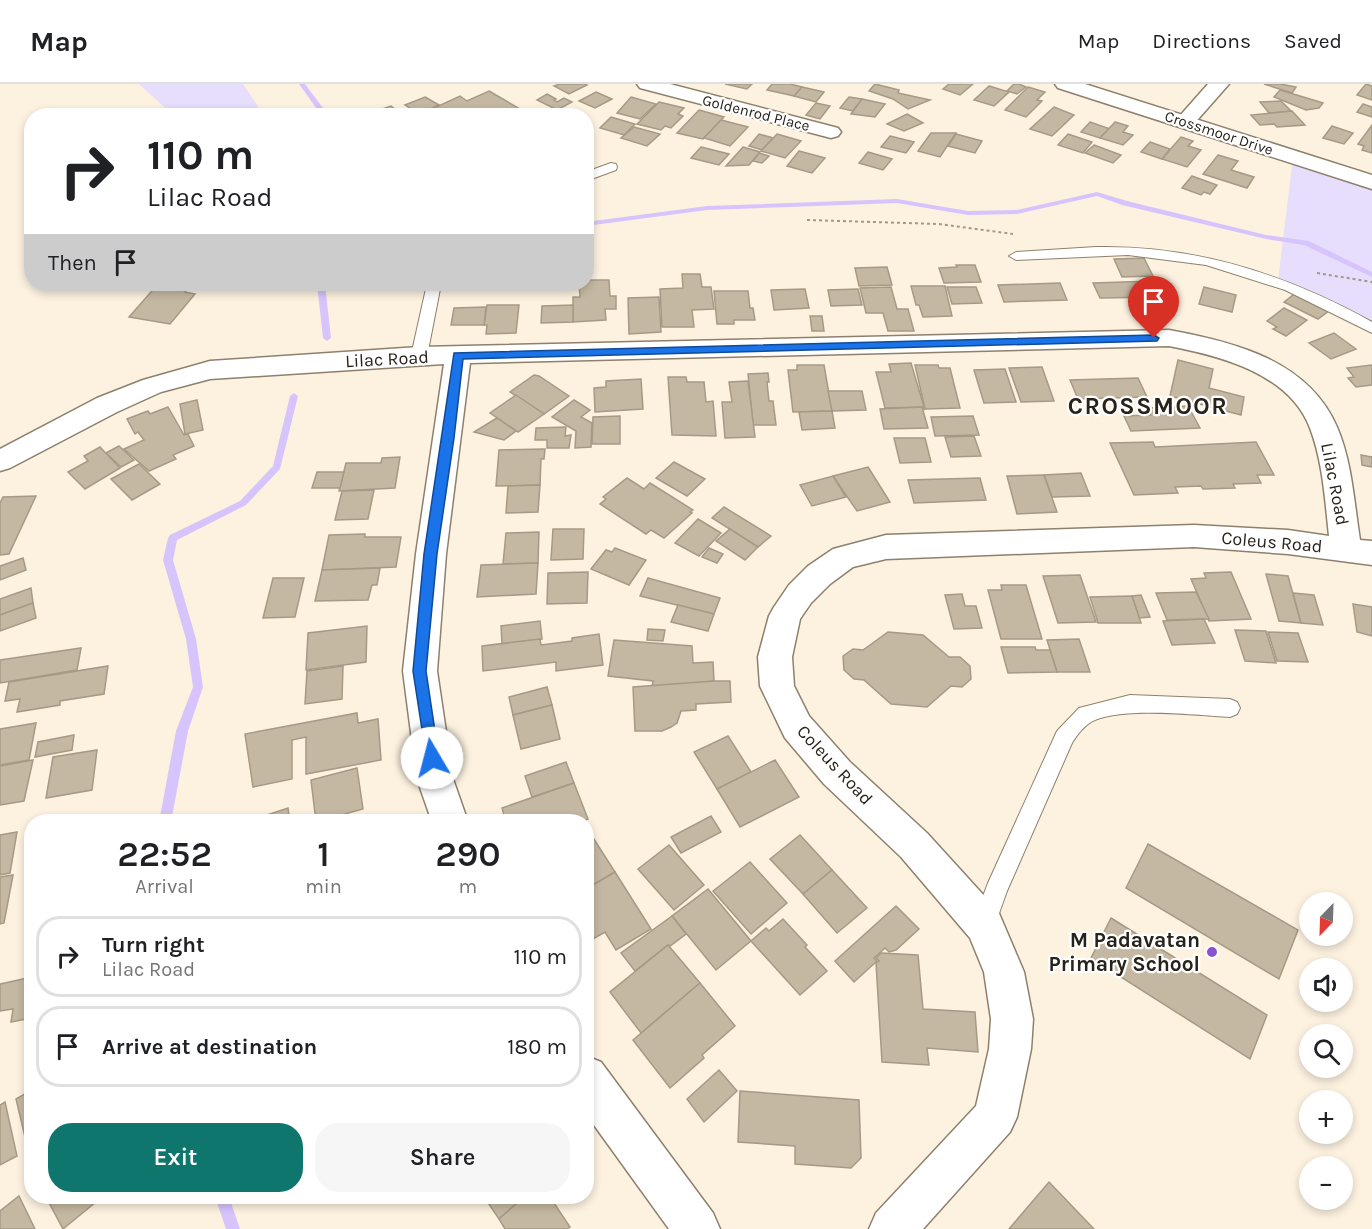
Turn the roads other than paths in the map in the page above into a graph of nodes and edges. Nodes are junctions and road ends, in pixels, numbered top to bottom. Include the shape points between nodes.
1 (647, 84) edge
2 (1065, 84) edge
3 (1219, 84) edge
4 (1185, 122) junction
5 (831, 132) dead end
6 (611, 167) dead end
7 (594, 174) edge
8 (1372, 182) edge
9 (1016, 256) dead end
10 (433, 291) edge
11 (1372, 328) edge
12 (419, 356) junction
13 (458, 356) junction
14 (0, 461) edge
15 (1359, 551) edge
16 (1230, 708) dead end
17 (447, 814) edge
18 (984, 925) junction
19 (594, 1088) edge
20 (697, 1229) edge
21 (892, 1229) edge

1 - 5 street, Goldenrod Place
2 - 4 street, Crossmoor Drive
3 - 4 street
4 - 8 street, Crossmoor Drive
6 - 7 lane
9 - 11 lane via 1142,252 1188,257 1265,275 1312,294
10 - 12 lane
12 - 13 street, Lilac Road
12 - 14 street, Lilac Road via 210,370 152,386 107,405
13 - 15 street, Lilac Road via 1138,338 1197,343 1248,359 1270,371 1287,382 1314,411 1323,426
13 - 17 street via 431,554 420,671 435,779
15 - 18 street, Coleus Road via 1194,536 886,547 844,557 819,574 785,616 775,657 777,686 797,727 837,773 914,844
16 - 18 lane via 1130,704 1086,714 1074,724 1059,748
18 - 21 street, Coleus Road via 1004,972 1012,1019 1010,1049 994,1117
19 - 20 street

